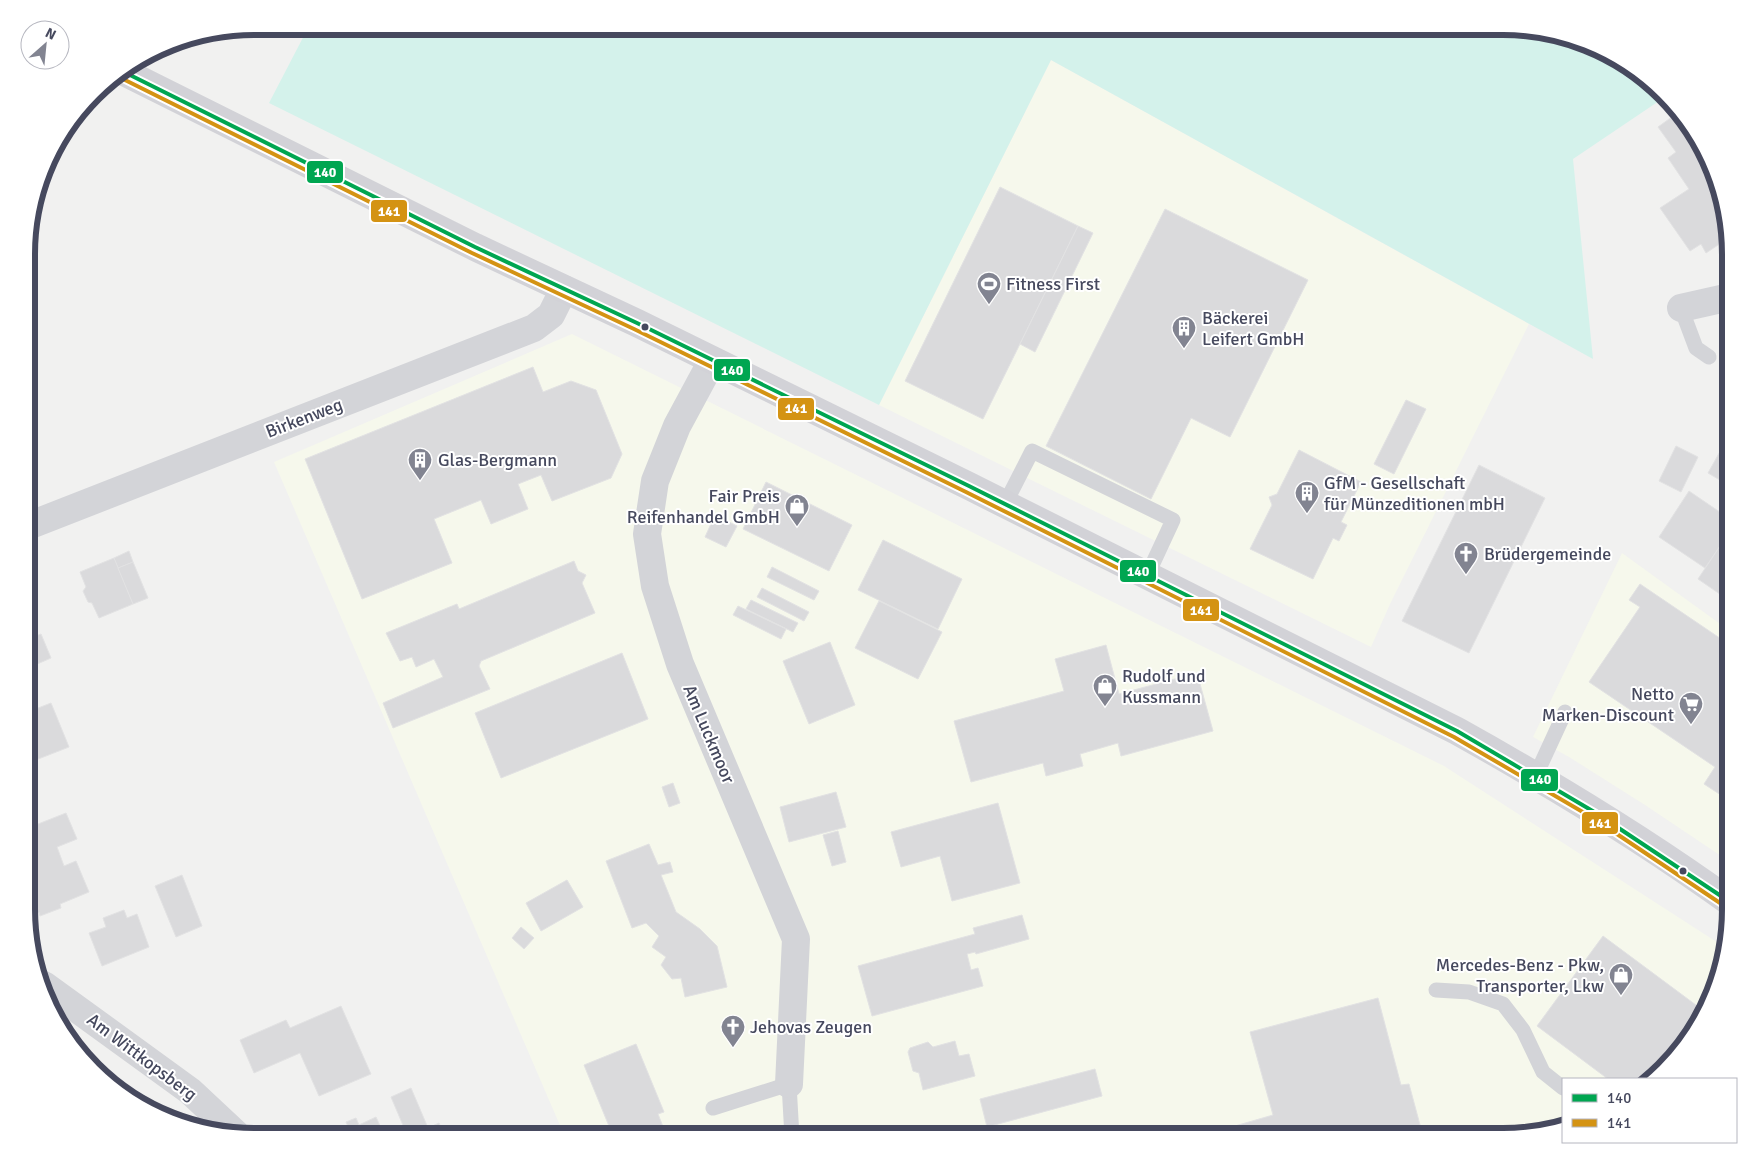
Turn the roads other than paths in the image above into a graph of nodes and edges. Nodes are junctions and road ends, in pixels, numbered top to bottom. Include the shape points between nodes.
1 (129, 74) edge
2 (564, 289) junction
3 (1722, 299) edge
4 (1681, 308) joint
5 (1709, 357) dead end
6 (712, 361) junction
7 (1005, 504) junction
8 (35, 523) edge
9 (1147, 576) junction
10 (1565, 712) dead end
11 (1536, 775) junction
12 (1722, 896) edge
13 (51, 990) edge
14 (1436, 990) dead end
15 (789, 1084) junction
16 (1562, 1087) edge
17 (713, 1108) dead end
18 (228, 1126) edge
19 (792, 1128) edge

1 - 2 street via 398,210
2 - 6 street
2 - 8 street, Birkenweg via 543,322
3 - 4 street
4 - 5 lane via 1696,348
6 - 7 street
6 - 15 street, Am Luckmoor via 677,426 655,481 647,534 654,586 680,664 796,939
7 - 9 street
7 - 9 lane via 1032,451 1173,520
9 - 11 street via 1458,732
10 - 11 lane
11 - 12 street via 1624,828
13 - 18 street, Am Wittkopsberg via 190,1091
14 - 16 lane via 1469,992 1503,1004 1523,1030 1543,1072
15 - 17 lane
15 - 19 lane

